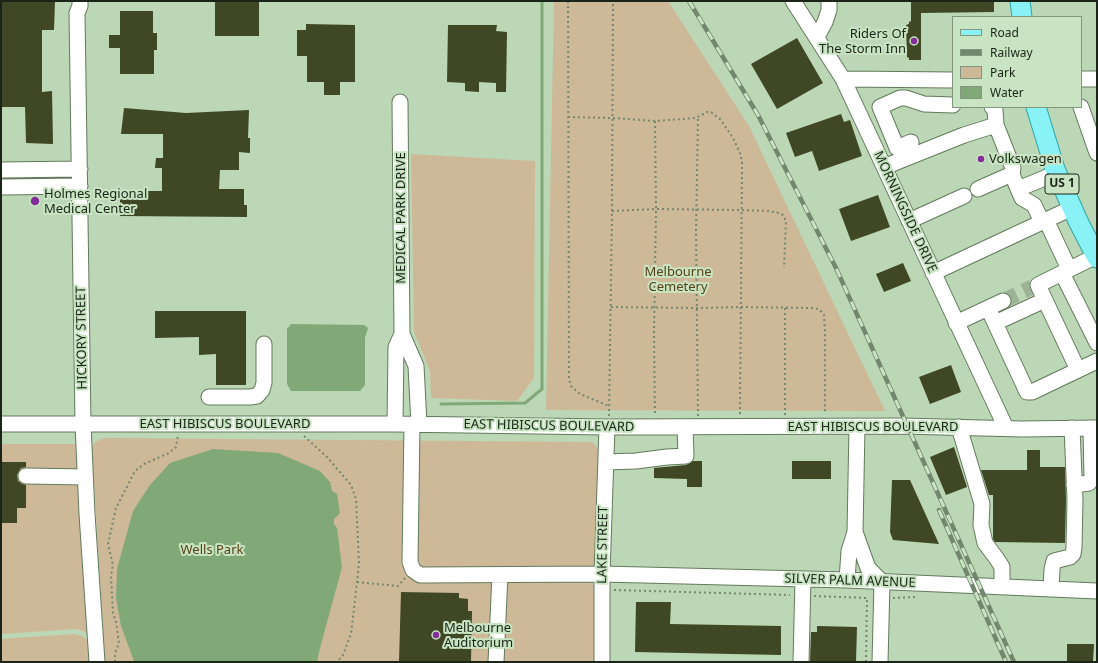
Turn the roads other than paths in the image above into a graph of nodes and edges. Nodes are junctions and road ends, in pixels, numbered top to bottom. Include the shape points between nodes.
1 (793, 1) edge
2 (828, 1) edge
3 (1020, 1) edge
4 (77, 5) edge
5 (1022, 16) edge
6 (816, 37) junction
7 (843, 79) junction
8 (952, 80) edge
9 (400, 102) dead end
10 (952, 105) edge
11 (993, 108) edge
12 (1036, 108) edge
13 (1080, 108) edge
14 (996, 124) junction
15 (911, 142) dead end
16 (1097, 150) edge
17 (884, 167) junction
18 (80, 168) junction
19 (1, 170) edge
20 (1057, 173) junction
21 (1012, 174) junction
22 (80, 186) junction
23 (1, 187) edge
24 (1018, 188) junction
25 (978, 189) dead end
26 (964, 196) dead end
27 (1072, 208) junction
28 (909, 221) junction
29 (1044, 221) junction
30 (1096, 257) edge
31 (1066, 271) junction
32 (934, 273) junction
33 (1045, 300) junction
34 (1003, 301) tunnel mouth
35 (988, 308) junction
36 (956, 323) junction
37 (995, 323) junction
38 (402, 334) junction
39 (1097, 343) edge
40 (264, 344) dead end
41 (1097, 360) edge
42 (1078, 370) junction
43 (209, 397) dead end
44 (1, 424) edge
45 (83, 424) junction
46 (395, 424) junction
47 (416, 424) junction
48 (607, 427) junction
49 (692, 427) junction
50 (857, 427) junction
51 (959, 427) junction
52 (1006, 428) junction
53 (1072, 428) junction
54 (1094, 428) edge
55 (606, 462) junction
56 (26, 476) dead end
57 (85, 477) junction
58 (1074, 485) junction
59 (855, 532) junction
60 (413, 570) joint
61 (500, 574) junction
62 (602, 574) junction
63 (803, 579) junction
64 (847, 580) junction
65 (882, 582) junction
66 (1002, 586) junction
67 (1051, 588) junction
68 (1097, 590) edge
69 (97, 662) edge
70 (496, 662) edge
71 (602, 662) edge
72 (801, 662) edge
73 (880, 662) edge

1 - 6 street, MORNINGSIDE DRIVE
2 - 6 street via 829,10 825,22
3 - 5 main road
4 - 18 street, HICKORY STREET
6 - 7 street, MORNINGSIDE DRIVE
7 - 8 street
7 - 17 street, MORNINGSIDE DRIVE
9 - 38 street, MEDICAL PARK DRIVE
10 - 15 street via 924,104 900,98 880,107 897,148
11 - 14 street
12 - 20 main road, US 1
13 - 16 street
14 - 17 street
14 - 21 street via 1013,168
17 - 28 street, MORNINGSIDE DRIVE
18 - 19 street
18 - 22 street, HICKORY STREET
20 - 24 street
20 - 27 main road, US 1
21 - 24 street
21 - 25 street
22 - 23 street
22 - 45 street, HICKORY STREET
24 - 29 street via 1022,198 1034,205
26 - 28 street
27 - 29 street
27 - 30 main road, US 1
28 - 32 street, MORNINGSIDE DRIVE
29 - 31 street
29 - 32 street
30 - 31 street
31 - 33 street via 1035,286
31 - 39 street
32 - 36 street, MORNINGSIDE DRIVE
33 - 37 street
33 - 42 street
34 - 35 street
35 - 36 street
35 - 37 street
36 - 52 street, MORNINGSIDE DRIVE
37 - 42 street via 1027,392
38 - 46 street, MEDICAL PARK DRIVE via 396,347
38 - 47 street, MEDICAL PARK DRIVE via 416,366
40 - 43 street via 264,382 257,396
41 - 42 street
44 - 45 street, EAST HIBISCUS BOULEVARD
45 - 46 street, EAST HIBISCUS BOULEVARD
45 - 57 street, HICKORY STREET
46 - 47 street, EAST HIBISCUS BOULEVARD
47 - 48 street, EAST HIBISCUS BOULEVARD
47 - 60 street, MEDICAL PARK DRIVE via 410,562
48 - 49 street, EAST HIBISCUS BOULEVARD
48 - 55 street, LAKE STREET
49 - 50 street, EAST HIBISCUS BOULEVARD
49 - 55 street via 686,456
50 - 51 street, EAST HIBISCUS BOULEVARD
50 - 59 street
51 - 52 street, EAST HIBISCUS BOULEVARD
51 - 66 street via 982,504 981,525 985,543 1002,567
52 - 53 street, EAST HIBISCUS BOULEVARD
53 - 54 street, EAST HIBISCUS BOULEVARD
53 - 58 street
54 - 58 street via 1092,478 1090,483
55 - 62 street, LAKE STREET
56 - 57 street
57 - 69 street, HICKORY STREET
58 - 67 street via 1076,535 1073,554 1054,562
59 - 64 street via 849,551
59 - 65 street via 868,568
60 - 61 street, SILVER PALM AVENUE via 420,575
61 - 62 street, SILVER PALM AVENUE
61 - 70 street
62 - 63 street, SILVER PALM AVENUE
62 - 71 street, LAKE STREET
63 - 64 street, SILVER PALM AVENUE
63 - 72 street
64 - 65 street, SILVER PALM AVENUE
65 - 66 street, SILVER PALM AVENUE
65 - 73 street via 874,598
66 - 67 street, SILVER PALM AVENUE
67 - 68 street, SILVER PALM AVENUE

